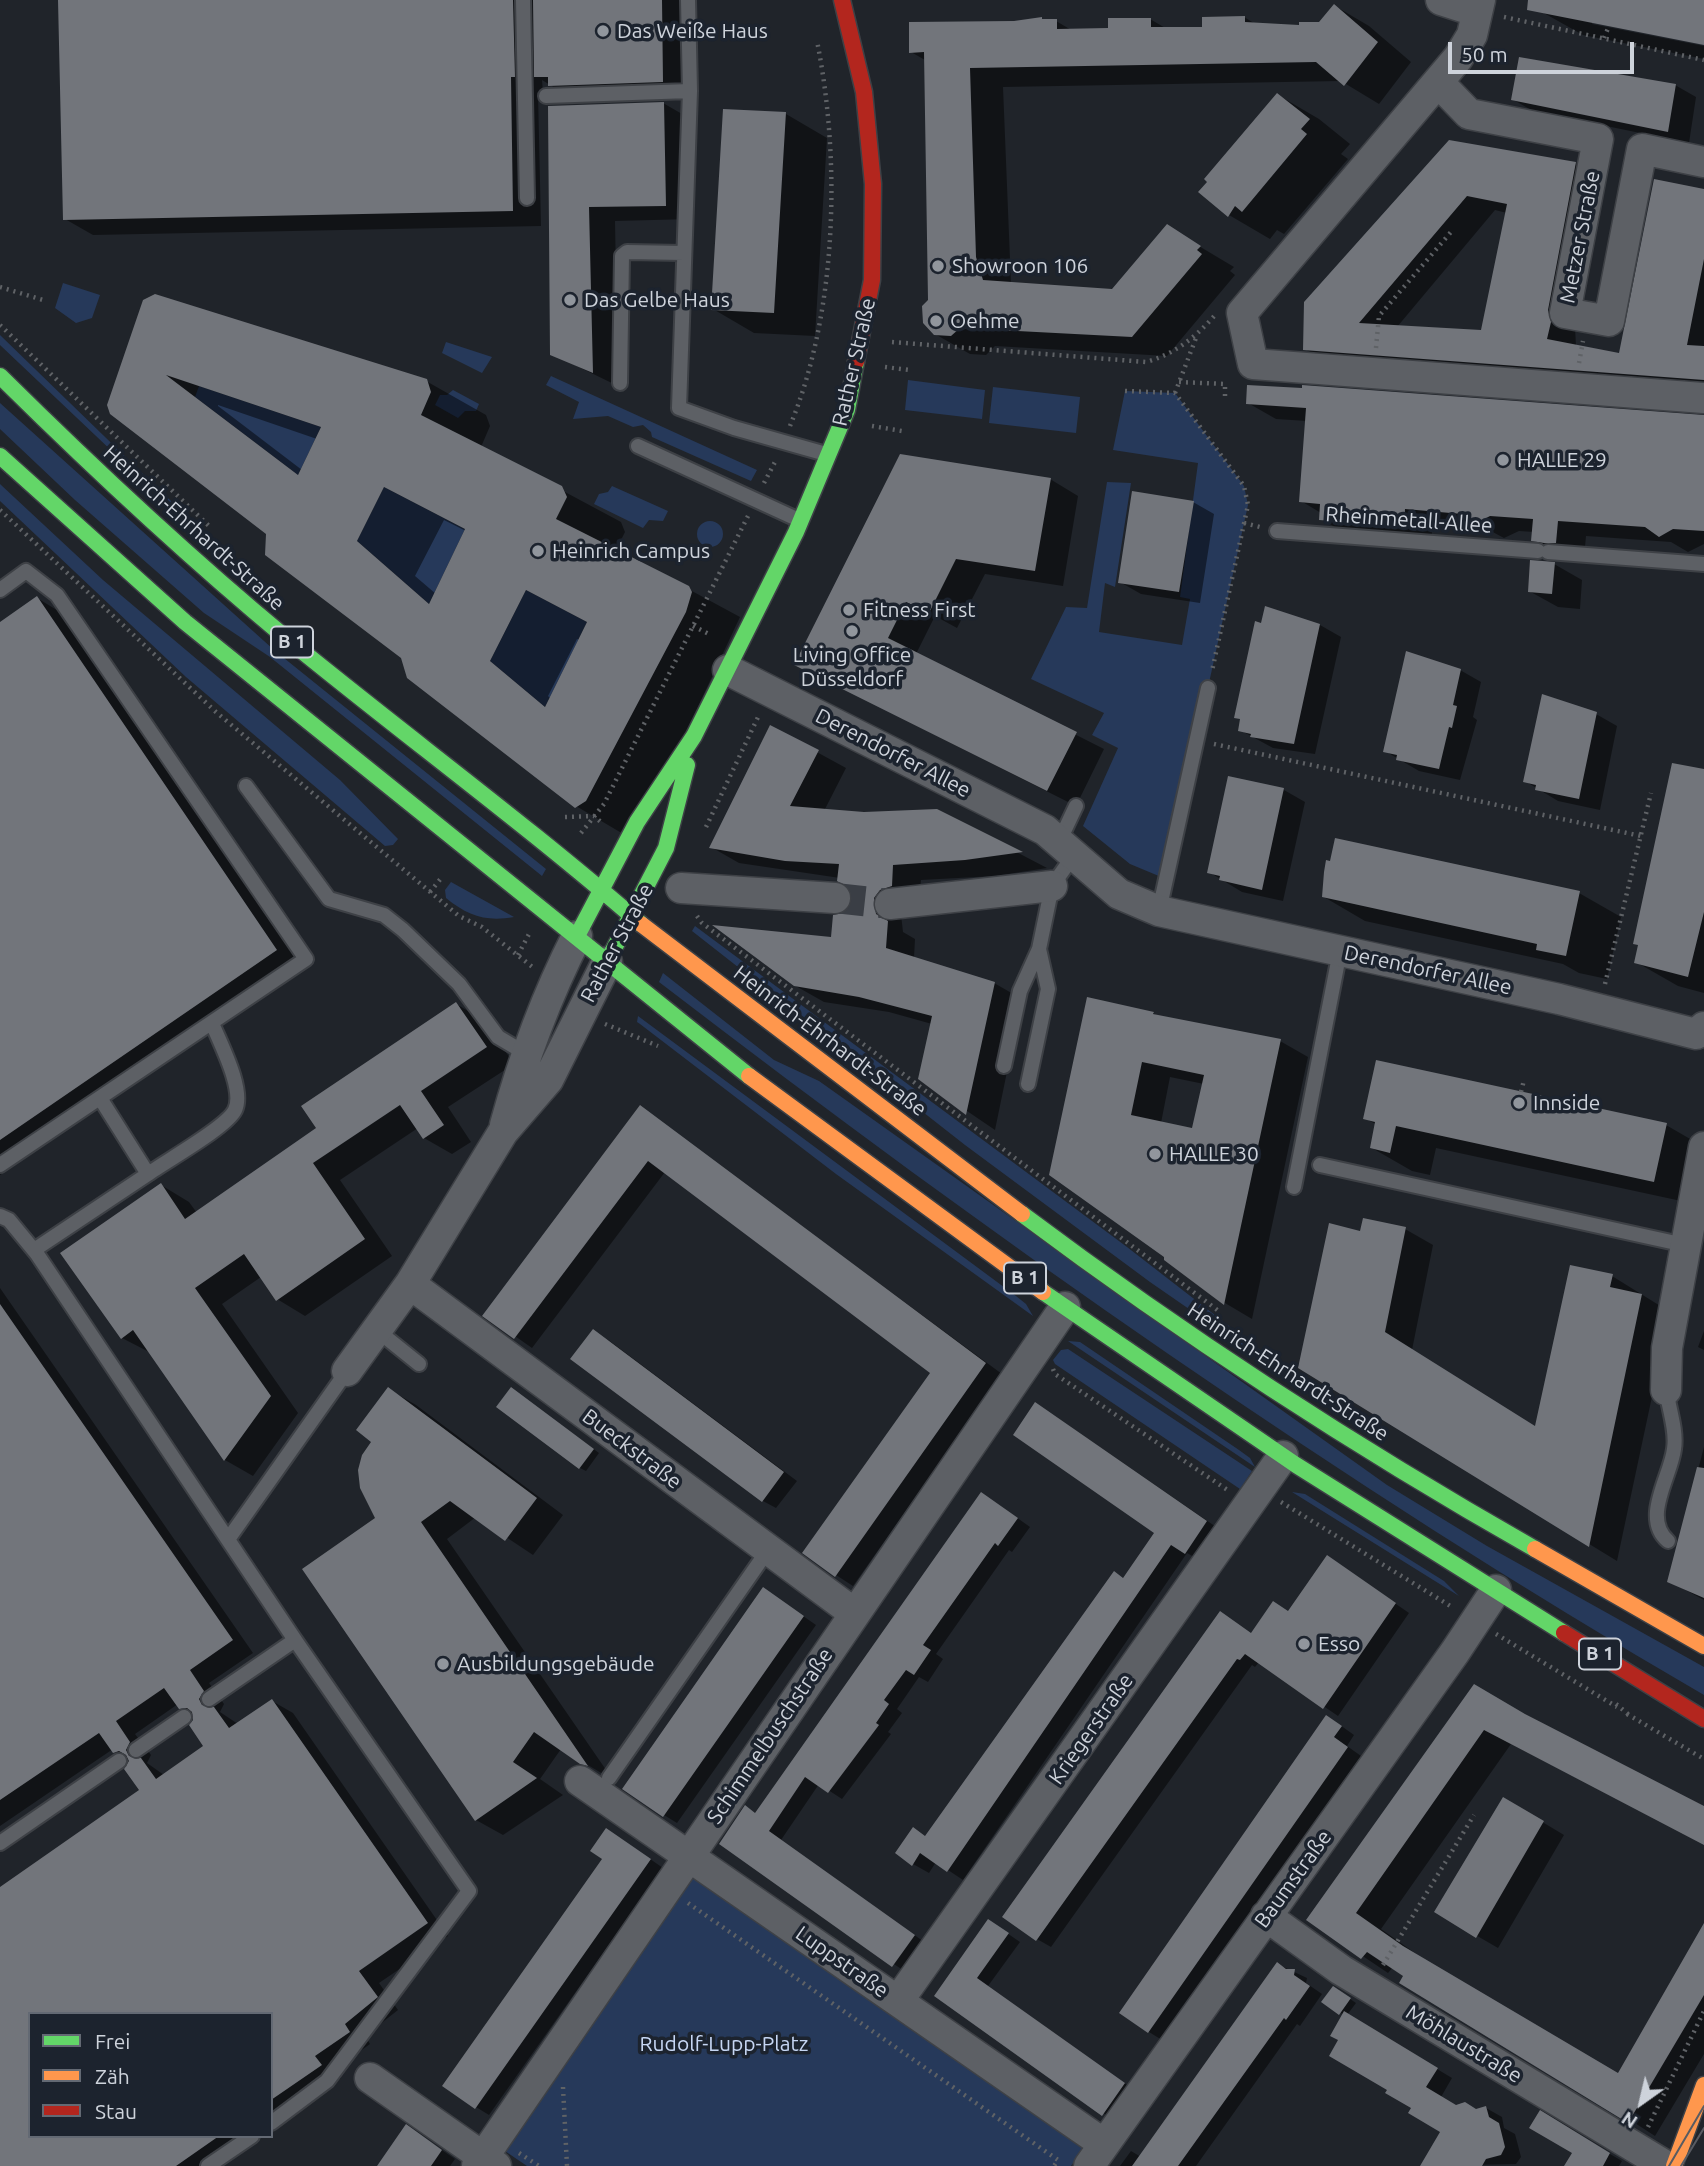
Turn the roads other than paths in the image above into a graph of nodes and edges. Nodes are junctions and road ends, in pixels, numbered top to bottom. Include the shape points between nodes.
1 (523, 0) edge
2 (688, 0) edge
3 (842, 0) edge
4 (1441, 0) edge
5 (1478, 5) edge
6 (1438, 82) junction
7 (690, 91) junction
8 (546, 96) dead end
9 (1704, 162) edge
10 (527, 198) dead end
11 (684, 253) junction
12 (0, 376) edge
13 (620, 383) dead end
14 (1704, 398) edge
15 (638, 446) dead end
16 (828, 455) junction
17 (0, 456) edge
18 (801, 520) junction
19 (1277, 531) dead end
20 (1704, 564) edge
21 (0, 590) edge
22 (728, 670) junction
23 (1208, 688) road end
24 (694, 736) junction
25 (246, 786) dead end
26 (1076, 806) dead end
27 (1066, 848) junction
28 (1052, 886) junction
29 (681, 887) road end
30 (601, 889) junction
31 (835, 898) tunnel mouth
32 (890, 904) tunnel mouth
33 (1159, 911) junction
34 (632, 916) junction
35 (577, 936) junction
36 (1039, 949) junction
37 (1340, 951) junction
38 (607, 962) junction
39 (212, 1023) junction
40 (1701, 1037) edge
41 (526, 1055) junction
42 (1004, 1066) dead end
43 (554, 1067) junction
44 (1028, 1084) dead end
45 (100, 1098) junction
46 (503, 1132) junction
47 (1704, 1147) edge
48 (0, 1165) edge
49 (1320, 1165) dead end
50 (148, 1174) junction
51 (1294, 1187) dead end
52 (0, 1216) edge
53 (1685, 1245) junction
54 (34, 1250) junction
55 (410, 1284) junction
56 (1065, 1307) junction
57 (378, 1331) junction
58 (419, 1363) dead end
59 (347, 1371) joint
60 (1666, 1390) joint
61 (1283, 1456) junction
62 (229, 1538) junction
63 (1668, 1541) dead end
64 (768, 1550) junction
65 (1496, 1590) junction
66 (854, 1613) junction
67 (295, 1640) junction
68 (1704, 1646) edge
69 (209, 1699) dead end
70 (184, 1717) dead end
71 (1704, 1719) edge
72 (136, 1750) dead end
73 (119, 1761) dead end
74 (594, 1780) joint
75 (0, 1843) edge
76 (688, 1855) junction
77 (1266, 1916) junction
78 (898, 2001) junction
79 (370, 2078) dead end
80 (1704, 2085) edge
81 (273, 2122) edge
82 (1704, 2129) edge
83 (249, 2138) edge
84 (1096, 2155) edge
85 (493, 2160) edge
86 (208, 2166) edge
87 (1666, 2166) edge
88 (1674, 2166) edge

1 - 10 lane
2 - 7 lane
3 - 16 main road, Rather Straße via 864,92 873,184 872,280 847,410
4 - 5 street
5 - 6 street via 1467,46
6 - 9 street, Metzer Straße via 1469,114 1598,139 1565,313 1608,321 1642,149
6 - 14 street via 1242,313 1253,364
7 - 8 lane
7 - 11 lane
11 - 13 lane via 627,252 622,256
11 - 16 lane via 679,408
12 - 30 main road, Heinrich-Ehrhardt-Straße / B 1 via 116,490 285,637
15 - 18 lane
16 - 18 main road, Rather Straße
17 - 35 main road, B 1 via 80,533 244,671
18 - 22 main road, Rather Straße
19 - 20 lane, Rheinmetall-Allee
21 - 39 lane via 26,571 57,595 306,959
22 - 24 main road, Rather Straße
22 - 27 street, Derendorfer Allee via 1033,825
23 - 33 lane
24 - 30 main road, Rather Straße via 637,822
24 - 34 main road, Rather Straße via 666,848
25 - 41 lane via 329,899 384,915 403,930 459,985 498,1037
26 - 27 lane
27 - 28 lane
27 - 33 street, Derendorfer Allee via 1119,894
28 - 32 street
28 - 36 lane
29 - 31 street
30 - 34 main road, Heinrich-Ehrhardt-Straße / B 1
30 - 35 main road, Rather Straße
33 - 37 street, Derendorfer Allee
34 - 38 main road, Rather Straße
34 - 68 main road, Heinrich-Ehrhardt-Straße / B 1 via 1092,1266 1305,1412
35 - 38 main road, B 1
35 - 41 street, Rather Straße
36 - 42 lane via 1020,990
36 - 44 lane via 1048,989
37 - 40 street, Derendorfer Allee via 1599,1009
37 - 51 lane
38 - 43 street, Rather Straße
38 - 56 main road, B 1 via 849,1151
39 - 45 lane
39 - 50 lane via 233,1074 235,1110
41 - 43 lane
41 - 46 street, Rather Straße
43 - 46 street, Rather Straße
45 - 48 lane
45 - 50 lane
46 - 55 street, Rather Straße
47 - 53 street
49 - 53 lane
50 - 54 lane
52 - 54 lane via 9,1220
53 - 60 street via 1667,1348
54 - 62 lane
55 - 57 street, Rather Straße
55 - 64 street, Bueckstraße
56 - 61 main road, B 1
56 - 66 street, Schimmelbuschstraße
57 - 58 lane
57 - 59 street, Rather Straße
59 - 62 lane
60 - 63 lane via 1675,1448 1656,1512 1662,1537
61 - 65 main road, B 1
61 - 78 street, Kriegerstraße
62 - 67 lane
64 - 66 street, Bueckstraße
64 - 74 lane
65 - 71 main road, B 1
65 - 77 street, Baumstraße
66 - 76 street, Schimmelbuschstraße
67 - 69 lane
67 - 81 lane via 469,1891 327,2081
70 - 72 lane
73 - 75 lane
74 - 76 street, Luppstraße
76 - 78 street, Luppstraße
76 - 85 street, Schimmelbuschstraße
77 - 84 street, Baumstraße
77 - 87 street, Möhlaustraße via 1369,1987
78 - 84 street, Luppstraße
79 - 85 street
80 - 88 main road
82 - 88 main road
83 - 86 lane

